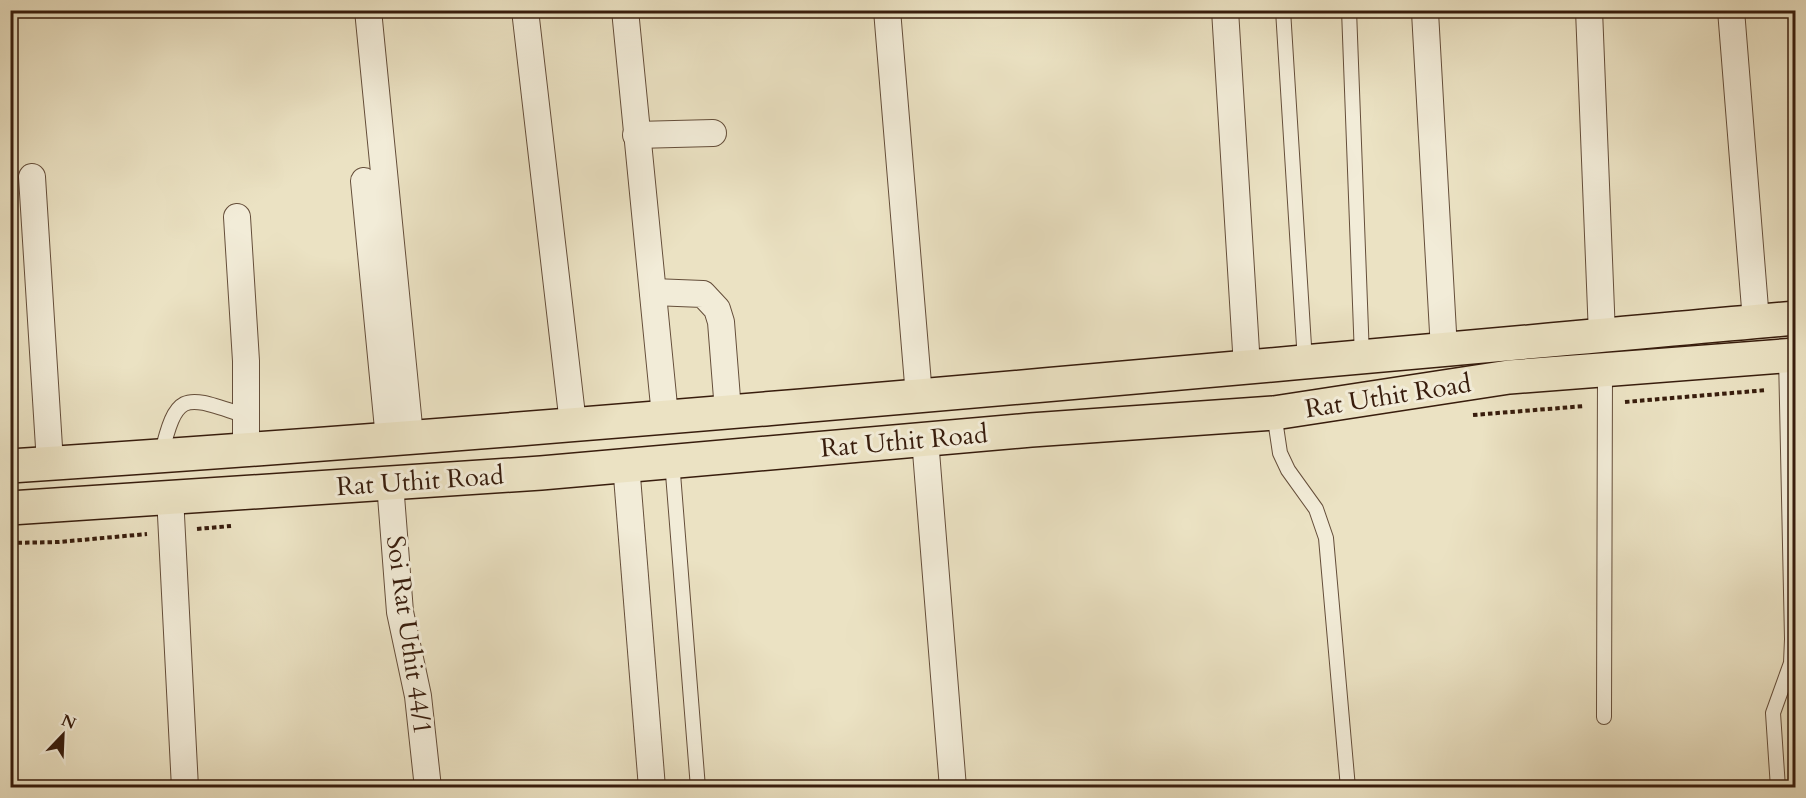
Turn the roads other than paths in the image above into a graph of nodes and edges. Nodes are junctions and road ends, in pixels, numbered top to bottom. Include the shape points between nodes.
1 (368, 10) edge
2 (525, 10) edge
3 (625, 10) edge
4 (887, 10) edge
5 (1225, 10) edge
6 (1283, 10) edge
7 (1349, 10) edge
8 (1590, 10) edge
9 (1731, 10) edge
10 (1425, 12) dead end
11 (713, 133) dead end
12 (636, 135) junction
13 (32, 177) dead end
14 (364, 181) dead end
15 (237, 218) dead end
16 (653, 292) junction
17 (1796, 318) edge
18 (1756, 321) junction
19 (1602, 335) junction
20 (1444, 350) junction
21 (1791, 356) edge
22 (1362, 357) junction
23 (1305, 362) junction
24 (1247, 367) junction
25 (1605, 370) junction
26 (920, 396) junction
27 (728, 411) junction
28 (1274, 413) junction
29 (246, 416) junction
30 (665, 416) junction
31 (578, 424) junction
32 (501, 429) junction
33 (399, 437) junction
34 (925, 439) junction
35 (246, 451) junction
36 (161, 456) junction
37 (672, 461) junction
38 (50, 463) junction
39 (626, 464) junction
40 (10, 466) edge
41 (589, 468) junction
42 (506, 475) junction
43 (390, 483) junction
44 (170, 496) junction
45 (10, 508) edge
46 (1604, 717) dead end
47 (185, 788) edge
48 (428, 788) edge
49 (652, 788) edge
50 (698, 788) edge
51 (953, 788) edge
52 (1348, 788) edge
53 (1778, 788) edge

1 - 33 street
2 - 31 street
3 - 12 street
4 - 26 street
5 - 24 street
6 - 23 lane
7 - 22 lane
8 - 19 street
9 - 18 street
10 - 20 street
11 - 12 street
12 - 16 street
13 - 38 street
14 - 33 street
15 - 29 street
16 - 27 street via 703,294 717,309
16 - 30 street
17 - 18 main road, Rat Uthit Road
18 - 19 main road, Rat Uthit Road
19 - 20 main road, Rat Uthit Road
20 - 22 main road, Rat Uthit Road
21 - 25 main road, Rat Uthit Road
21 - 53 lane via 1792,639 1791,663 1773,713
22 - 23 main road, Rat Uthit Road
23 - 24 main road, Rat Uthit Road
24 - 26 main road, Rat Uthit Road
25 - 28 main road, Rat Uthit Road via 1509,377
25 - 46 lane
26 - 27 main road, Rat Uthit Road
27 - 30 main road, Rat Uthit Road
28 - 34 main road, Rat Uthit Road
28 - 52 lane via 1280,453 1316,509 1326,538
29 - 35 street
29 - 36 lane via 202,402 187,402 177,408 169,421
30 - 31 main road, Rat Uthit Road
31 - 32 main road, Rat Uthit Road
31 - 41 main road
32 - 33 main road, Rat Uthit Road
32 - 42 main road
33 - 35 main road, Rat Uthit Road
34 - 37 main road, Rat Uthit Road
34 - 51 street
35 - 36 main road, Rat Uthit Road
36 - 38 main road, Rat Uthit Road
37 - 39 main road, Rat Uthit Road
37 - 50 lane
38 - 40 main road, Rat Uthit Road
39 - 41 main road, Rat Uthit Road
39 - 49 street
41 - 42 main road, Rat Uthit Road
42 - 43 main road, Rat Uthit Road
43 - 44 main road, Rat Uthit Road
43 - 48 street, Soi Rat Uthit 44/1 via 400,612 418,696
44 - 45 main road, Rat Uthit Road
44 - 47 street

